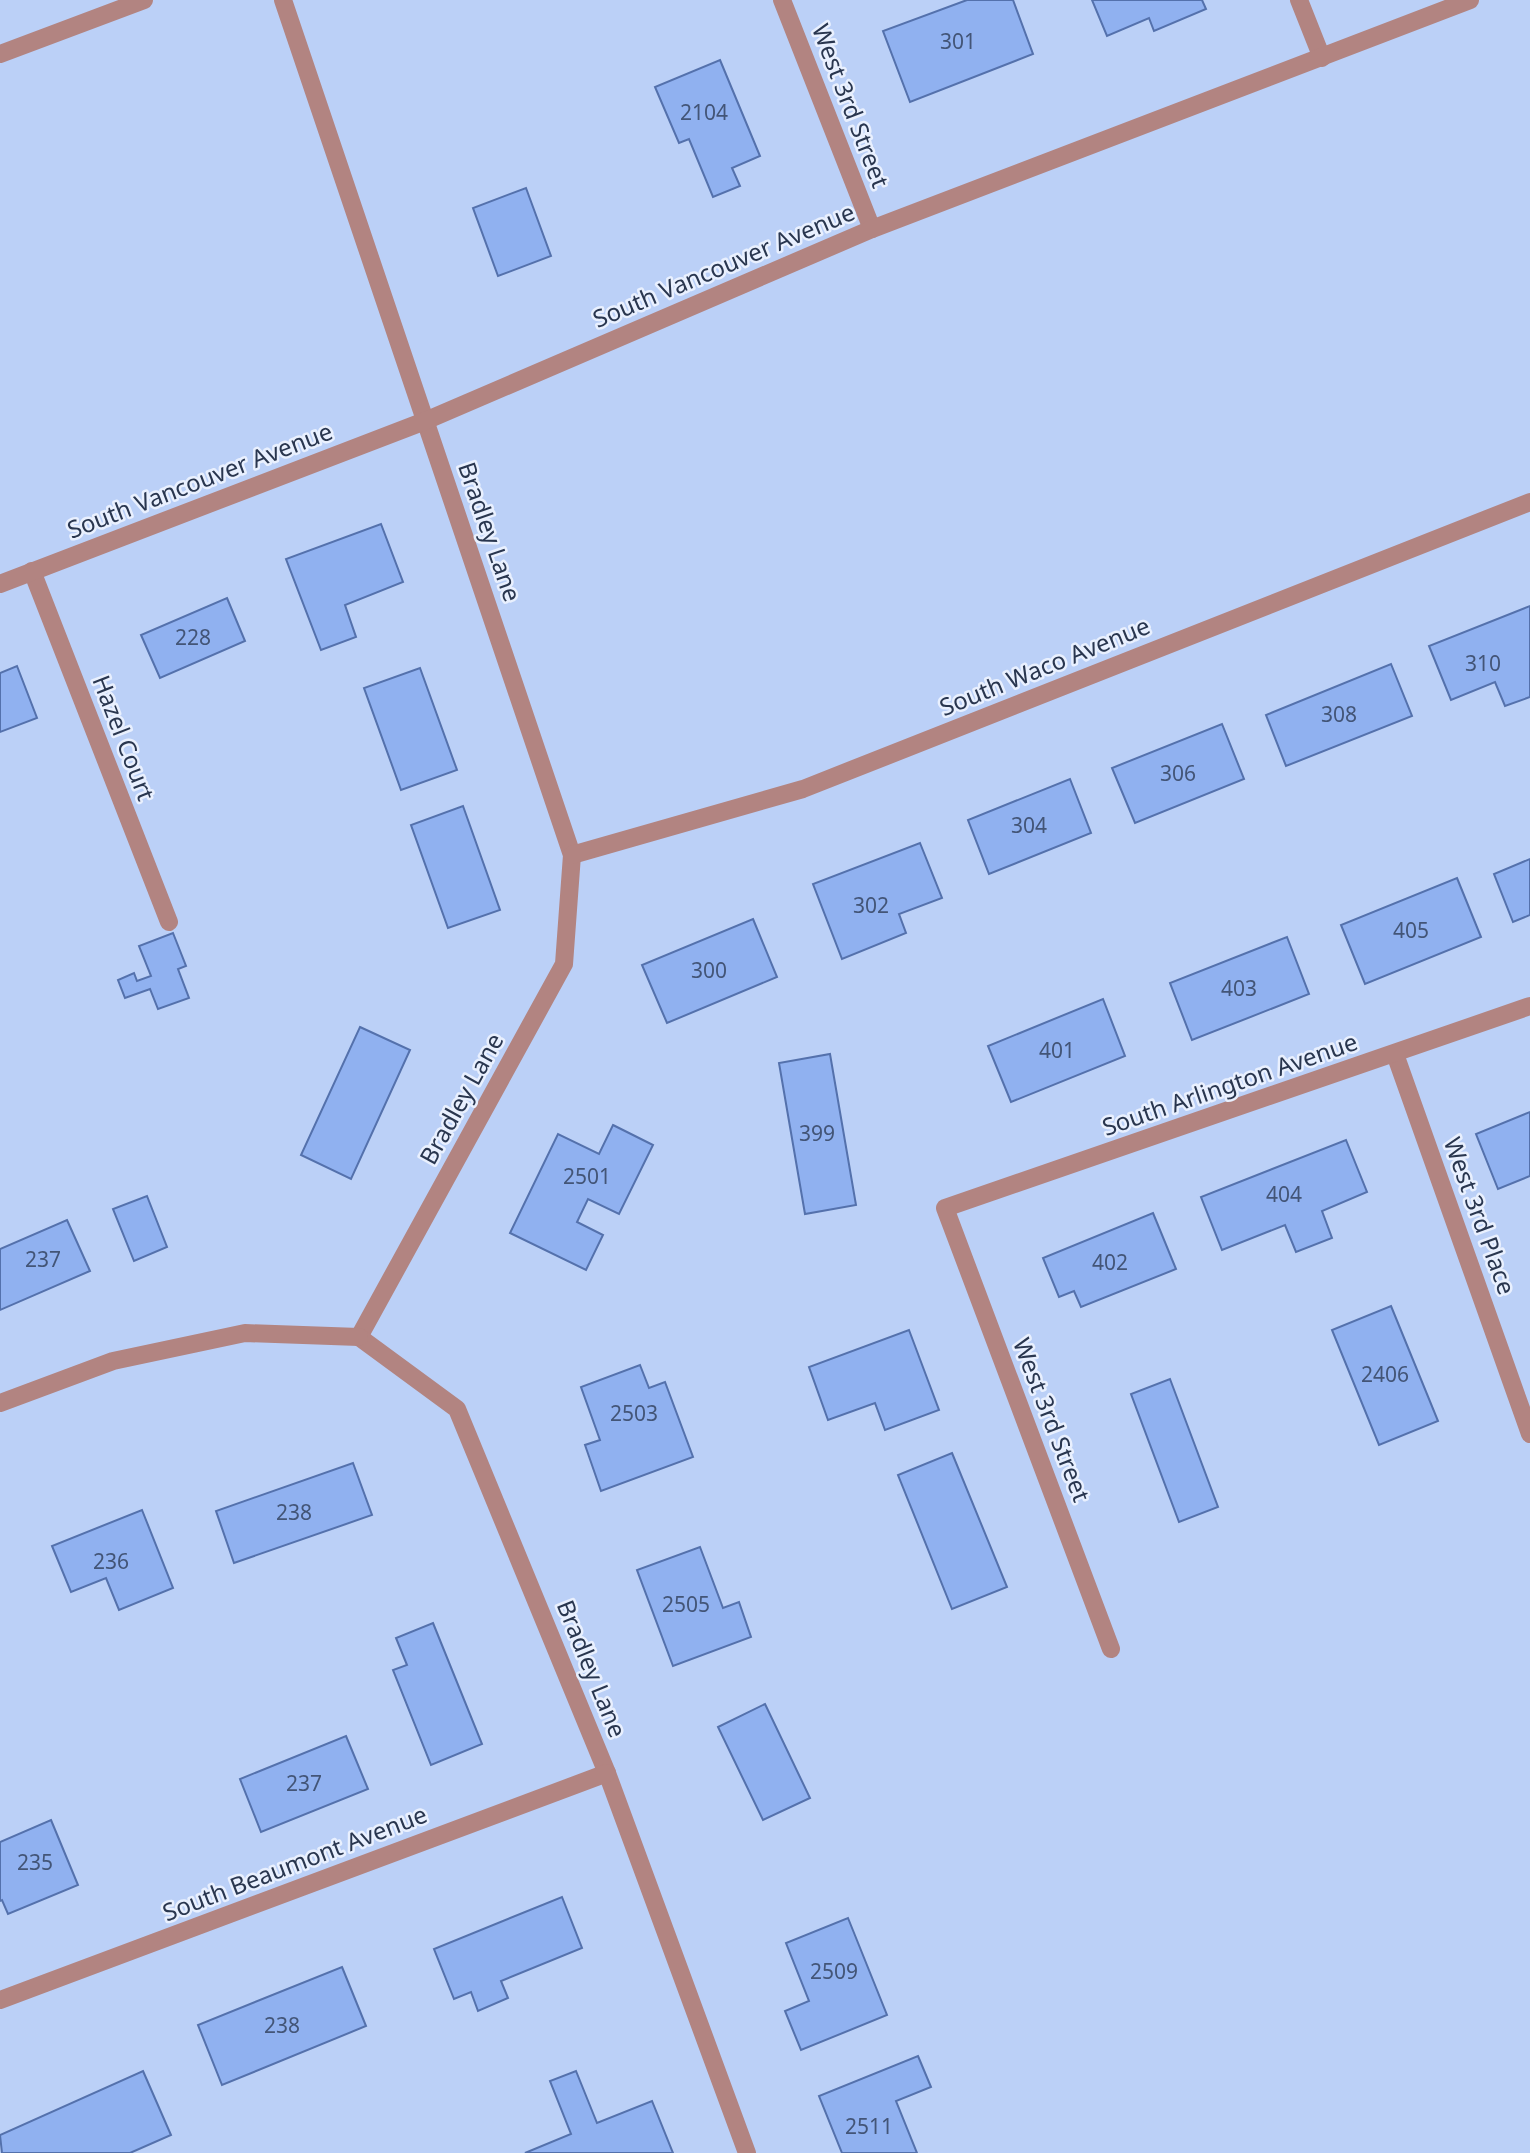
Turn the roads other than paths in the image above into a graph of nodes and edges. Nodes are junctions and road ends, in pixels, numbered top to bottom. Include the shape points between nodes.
1 (144, 0) edge
2 (283, 0) edge
3 (782, 0) edge
4 (1298, 0) edge
5 (1470, 0) edge
6 (0, 54) edge
7 (1322, 58) junction
8 (872, 229) junction
9 (425, 421) junction
10 (1530, 502) edge
11 (32, 571) junction
12 (0, 584) edge
13 (572, 855) junction
14 (169, 922) dead end
15 (1530, 1006) edge
16 (1395, 1054) junction
17 (946, 1208) joint
18 (359, 1337) junction
19 (0, 1403) edge
20 (1530, 1434) edge
21 (1111, 1649) dead end
22 (607, 1773) junction
23 (0, 2000) edge
24 (747, 2153) edge

1 - 6 street
2 - 9 street, Bradley Lane
3 - 8 street, West 3rd Street
4 - 7 street
5 - 7 street, South Vancouver Avenue
7 - 8 street, South Vancouver Avenue
8 - 9 street, South Vancouver Avenue
9 - 11 street, South Vancouver Avenue
9 - 13 street, Bradley Lane
10 - 13 street, South Waco Avenue via 803,789
11 - 12 street, South Vancouver Avenue
11 - 14 street, Hazel Court
13 - 18 street, Bradley Lane via 565,964
15 - 16 street, South Arlington Avenue
16 - 17 street, South Arlington Avenue
16 - 20 street, West 3rd Place
17 - 21 street, West 3rd Street
18 - 19 street via 245,1333 113,1361
18 - 22 street, Bradley Lane via 457,1409
22 - 23 street, South Beaumont Avenue
22 - 24 street, Bradley Lane

